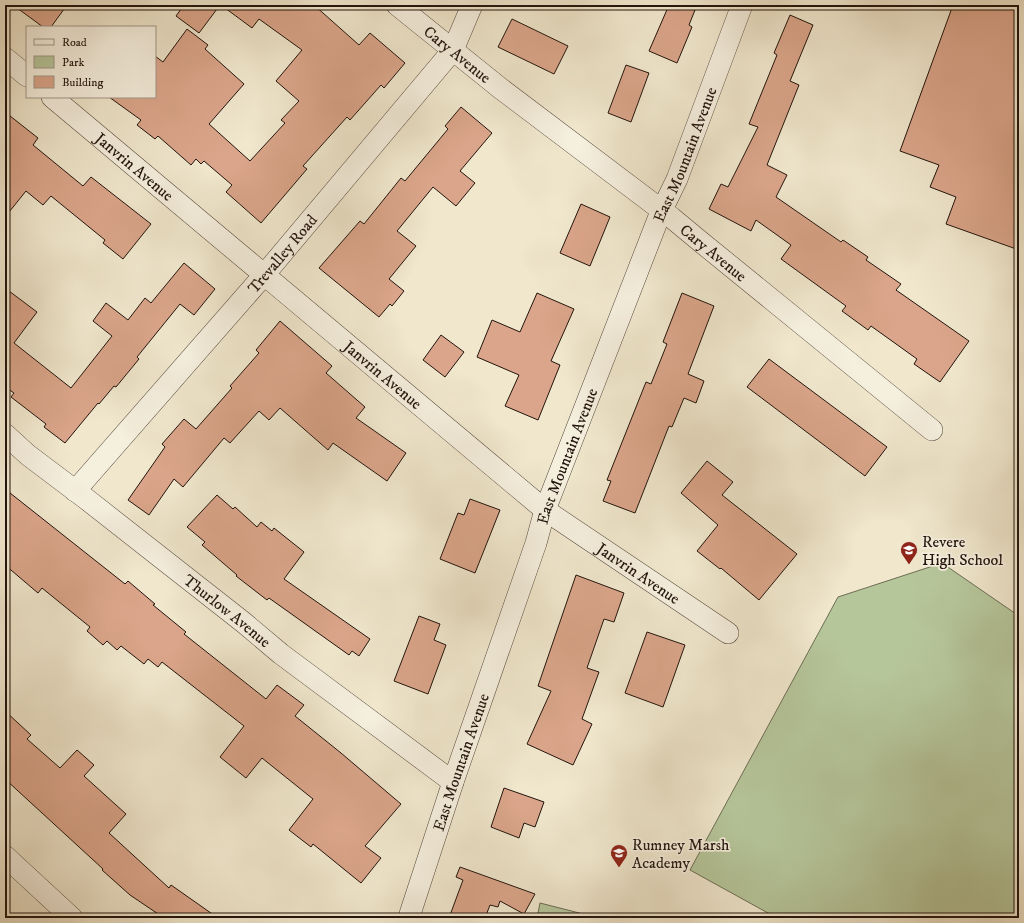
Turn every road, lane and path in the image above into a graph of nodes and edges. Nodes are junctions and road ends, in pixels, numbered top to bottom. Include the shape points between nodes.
1 (397, 5) edge
2 (472, 5) edge
3 (742, 5) edge
4 (453, 50) junction
5 (5, 58) edge
6 (26, 75) edge
7 (53, 98) edge
8 (662, 210) junction
9 (264, 275) junction
10 (932, 430) dead end
11 (5, 434) edge
12 (75, 491) junction
13 (545, 510) junction
14 (728, 633) dead end
15 (453, 782) junction
16 (5, 856) edge
17 (410, 914) dead end
18 (72, 918) edge

1 - 4 street, Cary Avenue
2 - 4 street, Trevalley Road
3 - 8 street, East Mountain Avenue via 677,179
4 - 8 street, Cary Avenue
4 - 9 street, Trevalley Road
5 - 6 street
7 - 9 street, Janvrin Avenue
8 - 10 street, Cary Avenue
8 - 13 street, East Mountain Avenue
9 - 12 street, Trevalley Road
9 - 13 street, Janvrin Avenue
11 - 12 street, Thurlow Avenue
12 - 15 street, Thurlow Avenue via 281,654
13 - 14 street, Janvrin Avenue
13 - 15 street, East Mountain Avenue via 536,543
15 - 17 street, East Mountain Avenue
16 - 18 street

